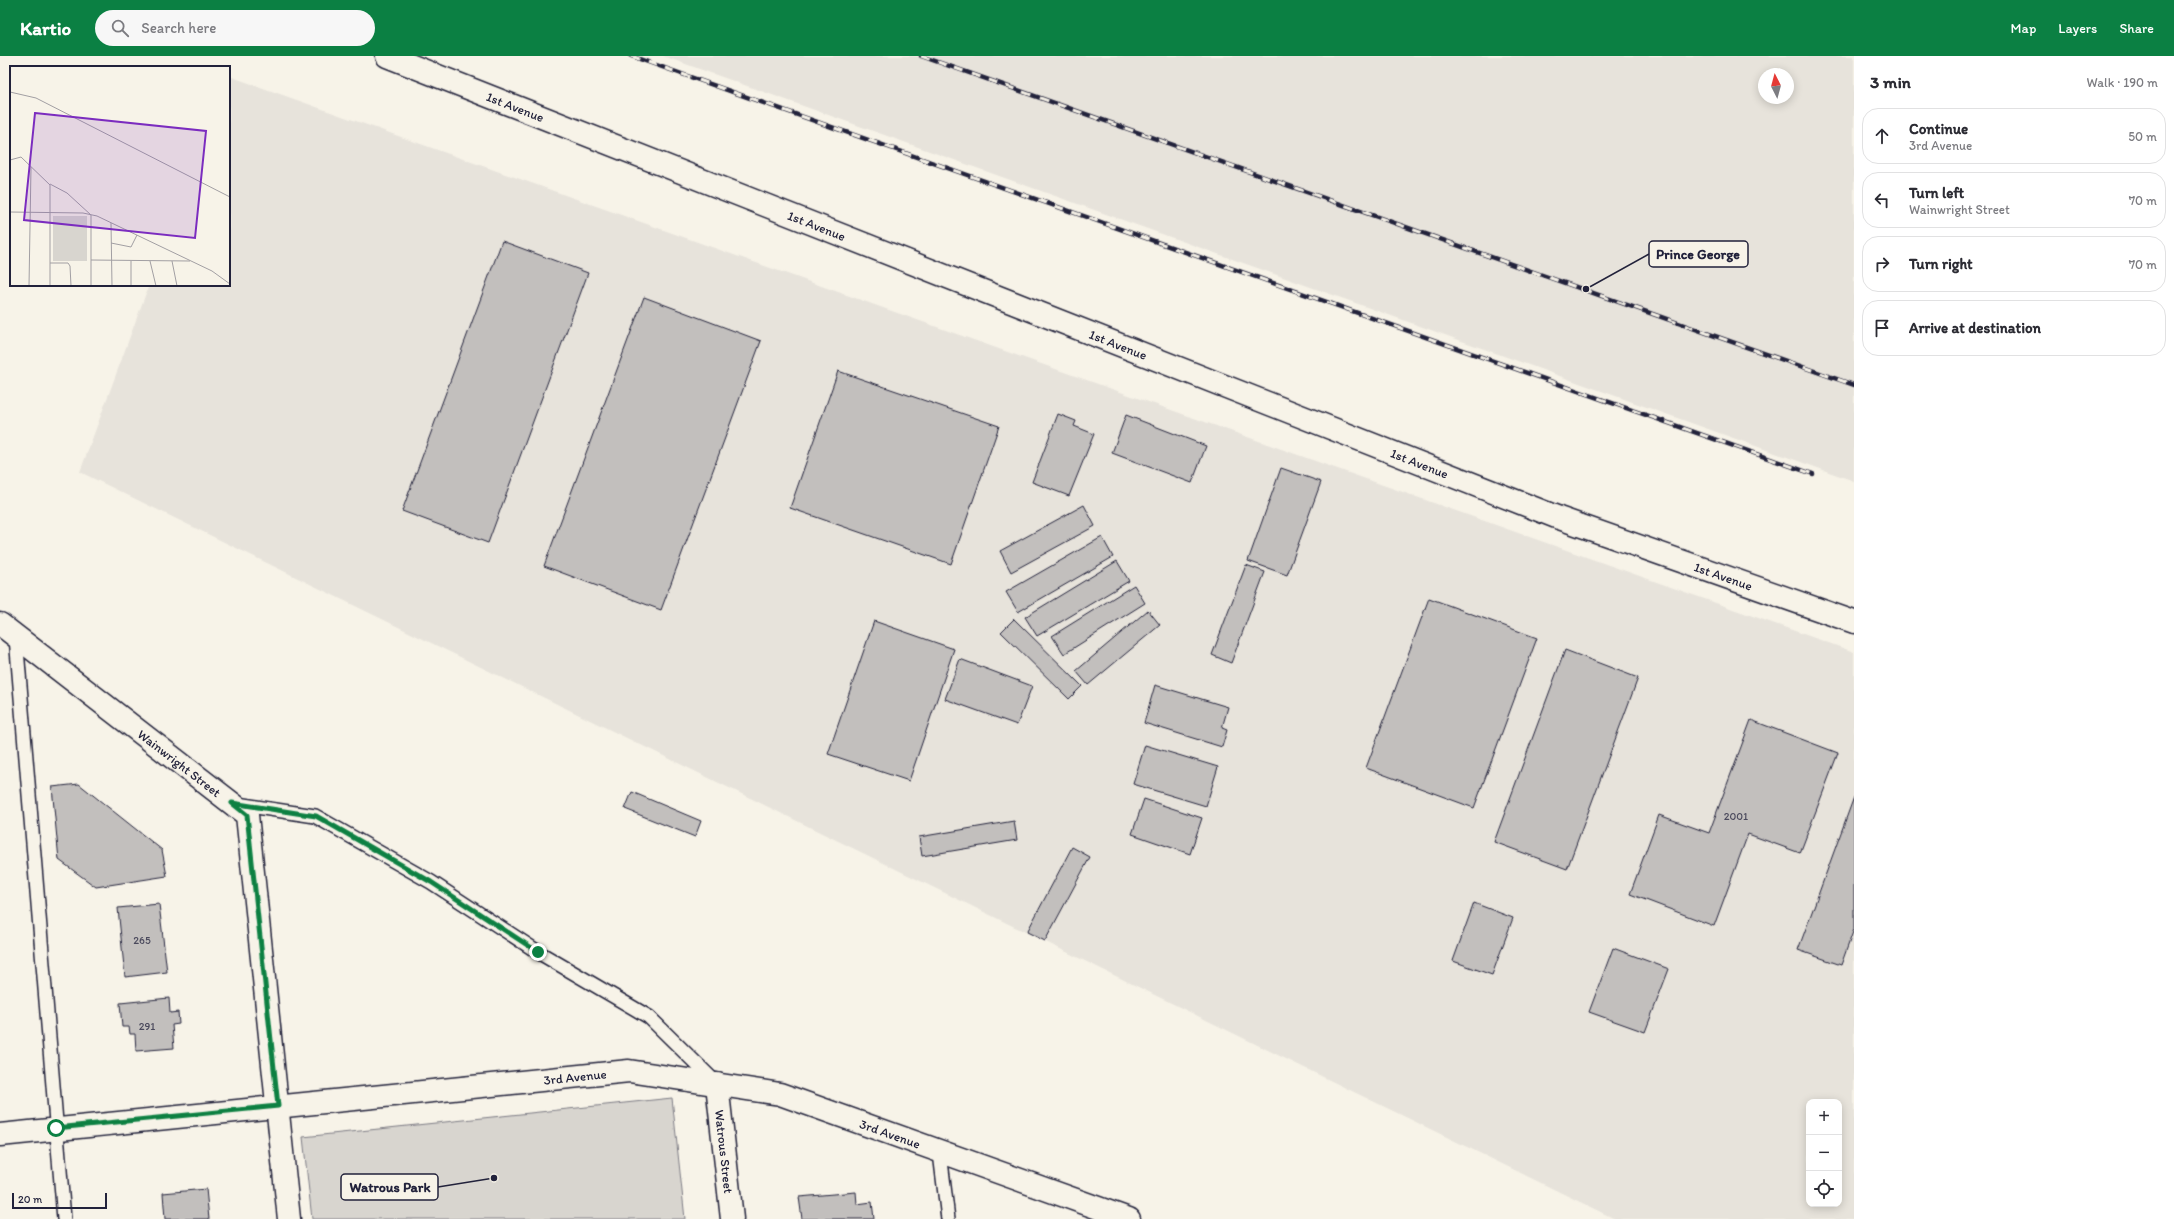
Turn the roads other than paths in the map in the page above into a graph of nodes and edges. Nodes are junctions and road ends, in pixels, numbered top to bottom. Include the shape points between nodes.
1 (387, 56) edge
2 (1854, 622) edge
3 (8, 630) edge
4 (232, 803) junction
5 (717, 1084) junction
6 (278, 1106) junction
7 (56, 1128) junction
8 (0, 1134) edge
9 (940, 1153) junction
10 (64, 1219) edge
11 (289, 1219) edge
12 (732, 1219) edge
13 (948, 1219) edge
14 (1129, 1219) edge

1 - 2 street, 1st Avenue via 1559,518
3 - 4 street, Wainwright Street
3 - 7 lane
4 - 5 lane via 316,816 431,882 538,952 648,1018
4 - 6 street, Wainwright Street via 247,815
5 - 6 street, 3rd Avenue via 629,1071
5 - 9 street, 3rd Avenue via 780,1094
5 - 12 street, Watrous Street
6 - 7 street, 3rd Avenue
6 - 11 street, Wainwright Street
7 - 8 street, 3rd Avenue
7 - 10 lane
9 - 13 lane
9 - 14 street, 3rd Avenue

